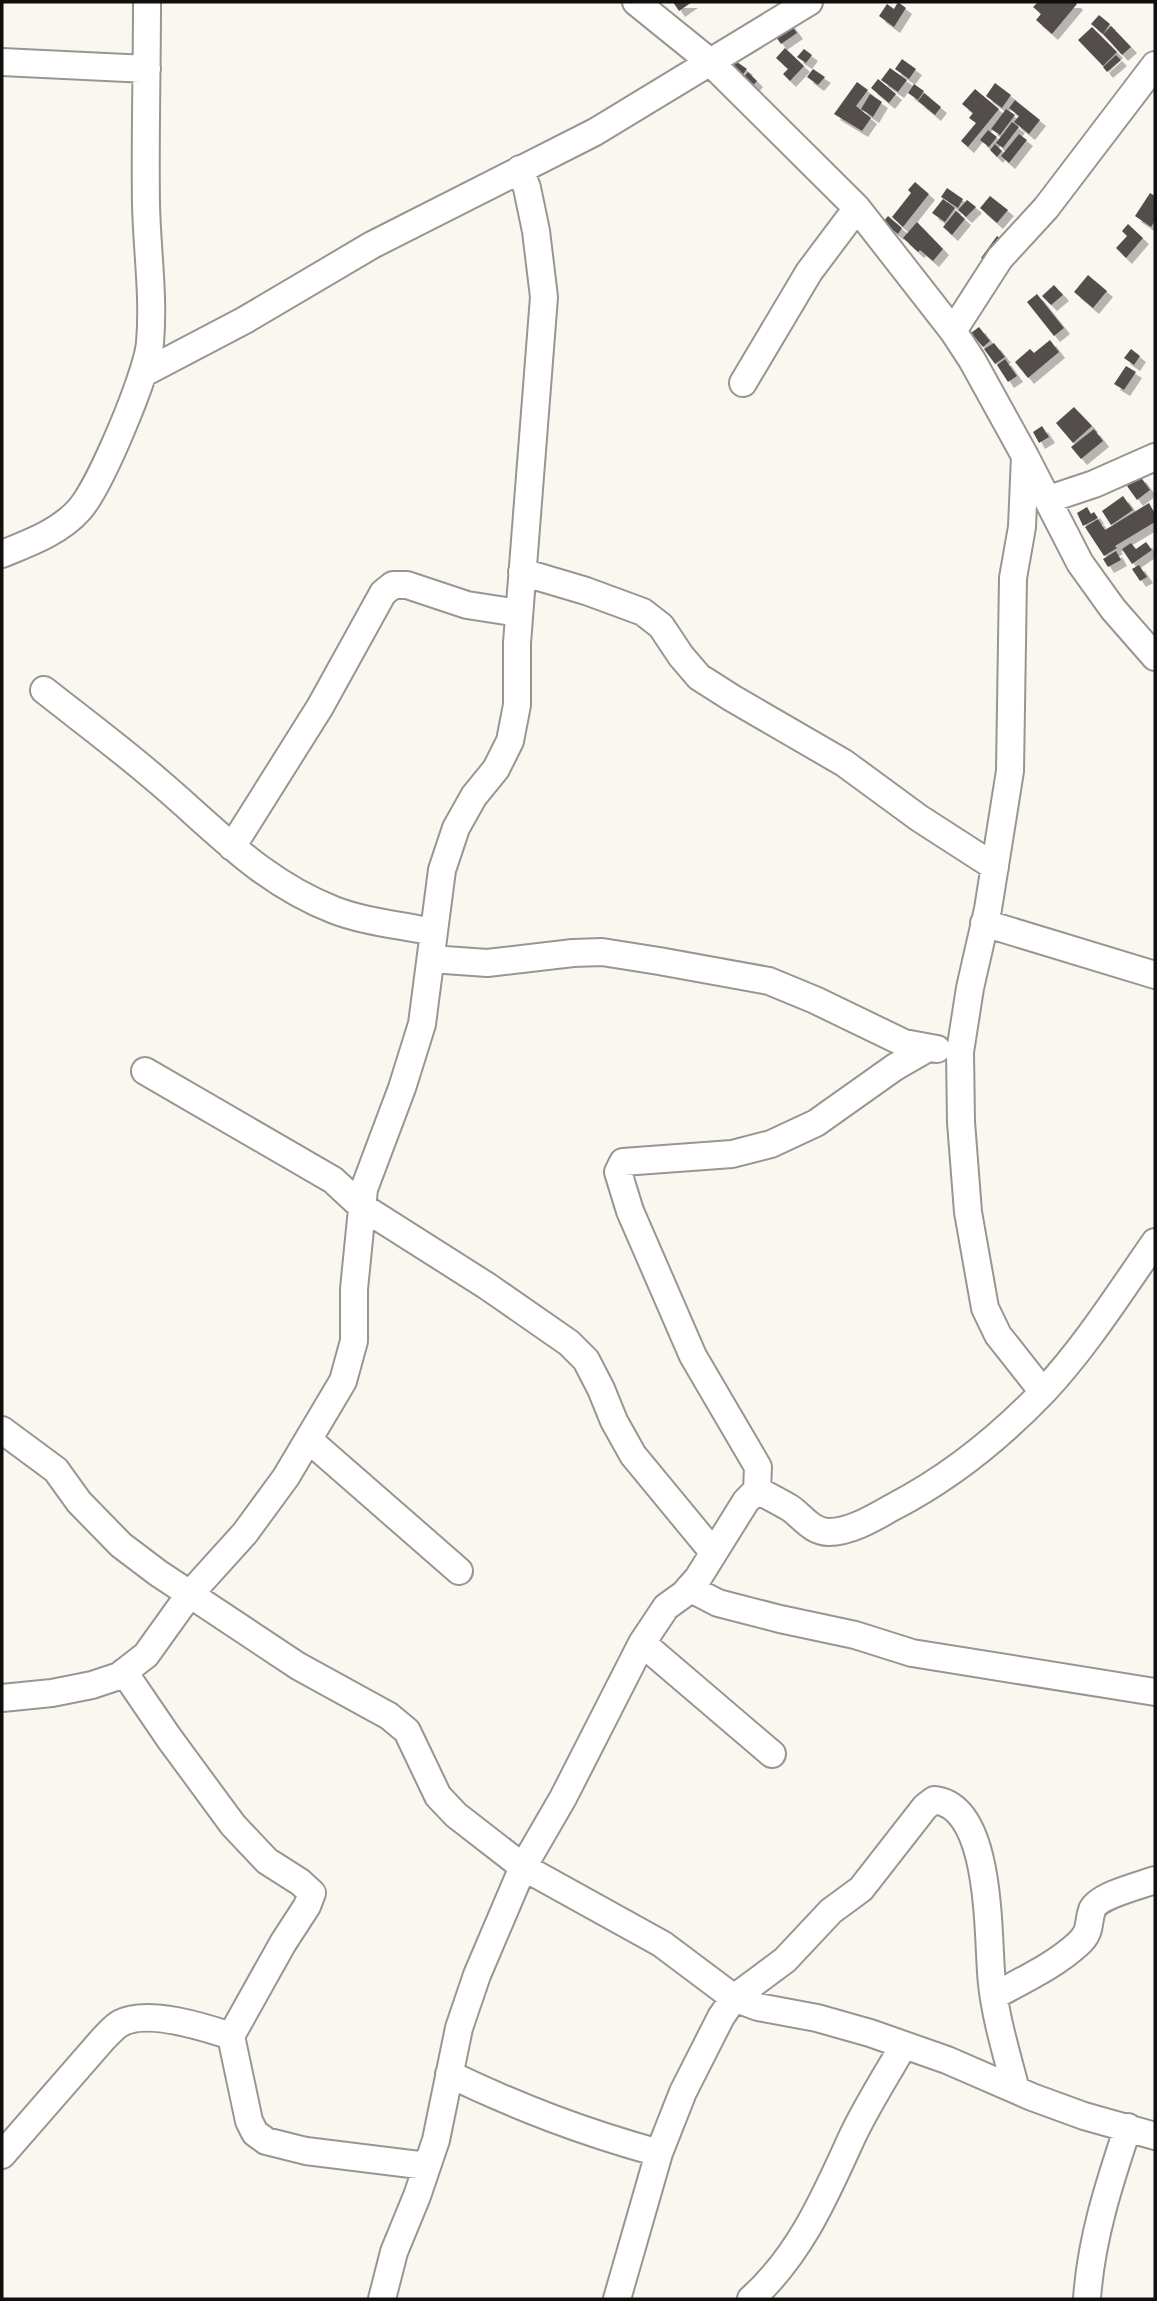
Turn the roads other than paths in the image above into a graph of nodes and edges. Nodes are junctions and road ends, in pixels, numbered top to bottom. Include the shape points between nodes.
1 (147, 2) edge
2 (636, 2) edge
3 (809, 2) edge
4 (709, 61) junction
5 (2, 62) edge
6 (1155, 65) edge
7 (147, 69) junction
8 (520, 169) junction
9 (857, 208) junction
10 (953, 331) junction
11 (144, 373) junction
12 (743, 383) dead end
13 (1025, 456) junction
14 (1155, 457) edge
15 (1049, 499) junction
16 (36, 540) junction
17 (2, 554) edge
18 (522, 572) junction
19 (2, 576) edge
20 (519, 613) junction
21 (1155, 657) edge
22 (44, 690) dead end
23 (232, 847) junction
24 (995, 867) junction
25 (984, 923) junction
26 (433, 932) junction
27 (431, 959) junction
28 (1155, 975) edge
29 (928, 1048) junction
30 (960, 1052) junction
31 (145, 1071) dead end
32 (361, 1206) junction
33 (1155, 1242) edge
34 (1043, 1392) junction
35 (2, 1430) edge
36 (309, 1440) junction
37 (757, 1490) junction
38 (713, 1552) junction
39 (459, 1571) dead end
40 (689, 1588) junction
41 (189, 1595) junction
42 (642, 1643) junction
43 (124, 1672) junction
44 (1155, 1692) edge
45 (2, 1698) edge
46 (772, 1754) dead end
47 (523, 1867) junction
48 (1155, 1880) edge
49 (994, 1996) junction
50 (734, 1998) junction
51 (231, 2036) junction
52 (904, 2045) junction
53 (449, 2074) junction
54 (1016, 2090) junction
55 (1128, 2127) junction
56 (1155, 2136) edge
57 (659, 2153) junction
58 (2, 2155) edge
59 (427, 2166) junction
60 (382, 2299) edge
61 (617, 2299) edge
62 (751, 2299) edge
63 (1087, 2299) edge

1 - 7 street
2 - 4 street
3 - 4 street
4 - 8 street via 595,132
4 - 9 street
5 - 7 street
6 - 10 street via 1046,208 1000,258
7 - 11 street via 146,206 153,298
8 - 11 street via 372,245
8 - 18 street via 536,231 544,297
9 - 10 street
9 - 12 street via 809,272
10 - 13 street
11 - 16 street via 80,509
13 - 15 street
13 - 24 street via 1022,527 1013,578 1010,771
14 - 15 street
15 - 21 street via 1080,563
16 - 17 street
16 - 19 street
18 - 20 street
18 - 24 street via 643,612 661,626 699,677 844,763
20 - 23 street via 467,605 407,585 394,585 383,593 320,708
20 - 26 street via 517,705 510,741 456,828 442,870
22 - 23 street
23 - 26 street via 255,867 335,911
24 - 25 street
25 - 28 street
25 - 30 street
26 - 27 street
27 - 29 street via 487,963 602,953 659,961 769,981 904,1043
27 - 32 street via 422,1024
29 - 30 street
29 - 37 street via 816,1123 771,1144 732,1154 623,1162 619,1167 630,1211 693,1356 758,1467
30 - 34 street via 968,1212 985,1308 998,1335
31 - 32 street via 333,1180
32 - 36 street via 354,1341 343,1381
32 - 38 street via 569,1343 586,1360 633,1455
33 - 34 street
34 - 37 street via 974,1455 923,1492 844,1530 815,1530
35 - 41 street via 56,1470 79,1502 121,1545
36 - 39 street
36 - 41 street via 246,1533
37 - 38 street
38 - 40 street
40 - 42 street via 666,1607
40 - 44 street via 718,1603 912,1653
41 - 43 street via 146,1655
41 - 47 street via 299,1666 389,1716 407,1731 438,1796
42 - 46 street
42 - 47 street
43 - 45 street via 92,1685
43 - 51 street via 233,1825 267,1861 312,1893
47 - 50 street via 662,1944
47 - 53 street via 459,2028
48 - 49 street via 1100,1900 1093,1907 1089,1932 1078,1944 1046,1968
49 - 50 street via 983,1868 960,1815 950,1805 934,1800 861,1889 831,1911 785,1960
49 - 54 street
50 - 52 street
50 - 57 street via 683,2092
51 - 58 street via 199,2025 138,2018 120,2023
51 - 59 street via 249,2121 266,2141 306,2151
52 - 54 street
52 - 62 street via 854,2133 812,2222 770,2282
53 - 57 street via 541,2116
53 - 59 street
54 - 55 street
55 - 56 street
55 - 63 street via 1102,2205
57 - 61 street
59 - 60 street via 394,2252

